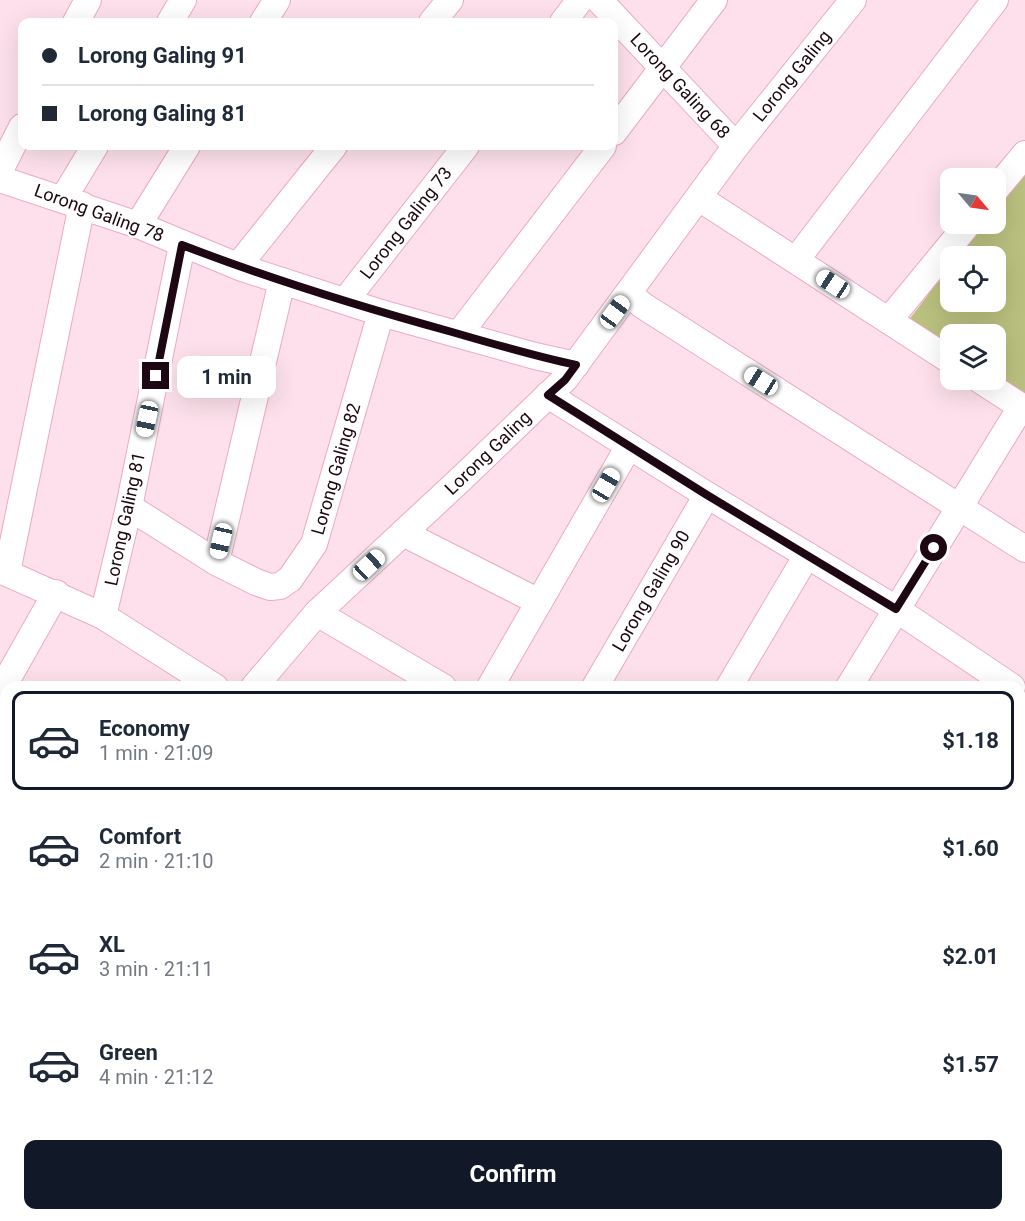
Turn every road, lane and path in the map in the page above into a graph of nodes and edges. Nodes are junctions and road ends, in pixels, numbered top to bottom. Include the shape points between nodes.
1 (88, 0) edge
2 (183, 0) edge
3 (277, 0) edge
4 (450, 0) edge
5 (580, 0) edge
6 (599, 0) edge
7 (714, 0) edge
8 (853, 0) edge
9 (995, 0) edge
10 (78, 18) edge
11 (172, 18) edge
12 (266, 18) edge
13 (435, 18) edge
14 (565, 18) edge
15 (616, 18) edge
16 (618, 20) edge
17 (663, 68) junction
18 (618, 127) edge
19 (18, 135) edge
20 (736, 146) junction
21 (93, 150) edge
22 (185, 150) edge
23 (331, 150) edge
24 (463, 150) edge
25 (600, 150) edge
26 (1025, 154) edge
27 (0, 170) edge
28 (1006, 177) edge
29 (0, 179) edge
30 (699, 198) junction
31 (73, 202) junction
32 (138, 225) junction
33 (960, 234) edge
34 (182, 245) junction
35 (796, 260) junction
36 (237, 266) junction
37 (282, 281) junction
38 (629, 293) junction
39 (345, 301) junction
40 (381, 313) junction
41 (890, 320) junction
42 (459, 334) junction
43 (940, 354) edge
44 (576, 365) junction
45 (995, 390) edge
46 (548, 395) junction
47 (1023, 408) edge
48 (629, 446) junction
49 (707, 495) junction
50 (129, 507) junction
51 (959, 508) junction
52 (403, 533) junction
53 (1025, 549) edge
54 (807, 555) junction
55 (216, 562) junction
56 (3, 571) edge
57 (56, 593) junction
58 (539, 602) junction
59 (896, 609) junction
60 (316, 613) junction
61 (103, 616) junction
62 (8, 681) edge
63 (206, 681) edge
64 (259, 681) edge
65 (433, 681) edge
66 (493, 681) edge
67 (599, 681) edge
68 (733, 681) edge
69 (853, 681) edge
70 (1003, 681) edge

1 - 10 street
2 - 11 street
3 - 12 street
4 - 13 street
5 - 14 street
6 - 15 street, Lorong Galing 68
7 - 17 street
8 - 20 street, Lorong Galing
9 - 35 street
16 - 17 street, Lorong Galing 68
17 - 18 street
17 - 20 street, Lorong Galing 68
19 - 27 street
20 - 30 street, Lorong Galing
21 - 31 street
22 - 32 street
23 - 36 street
24 - 39 street, Lorong Galing 73
25 - 42 street
26 - 28 street
29 - 31 street, Lorong Galing 78
30 - 35 street
30 - 38 street, Lorong Galing
31 - 32 street, Lorong Galing 78
31 - 56 street
32 - 34 street, Lorong Galing 78
33 - 41 street
34 - 36 street, Lorong Galing 78
34 - 50 street, Lorong Galing 81
35 - 41 street
36 - 37 street, Lorong Galing 78
37 - 39 street, Lorong Galing 78
37 - 55 street
38 - 44 street, Lorong Galing
38 - 51 street
39 - 40 street, Lorong Galing 78
40 - 42 street, Lorong Galing 78
40 - 55 street, Lorong Galing 82 via 320,526 306,557 290,579 270,587
41 - 43 street
42 - 44 street, Lorong Galing 78
44 - 46 street, Lorong Galing
45 - 47 street
46 - 48 street
46 - 52 street, Lorong Galing
47 - 51 street
48 - 49 street
48 - 58 street
49 - 54 street
49 - 67 street, Lorong Galing 90
50 - 55 street, Lorong Galing 82
50 - 61 street, Lorong Galing 81
51 - 53 street
51 - 59 street
52 - 58 street
52 - 60 street, Lorong Galing
54 - 59 street
54 - 68 street
56 - 57 street
57 - 61 street
57 - 62 street
58 - 66 street
59 - 69 street
59 - 70 street
60 - 64 street, Lorong Galing
60 - 65 street
61 - 63 street

